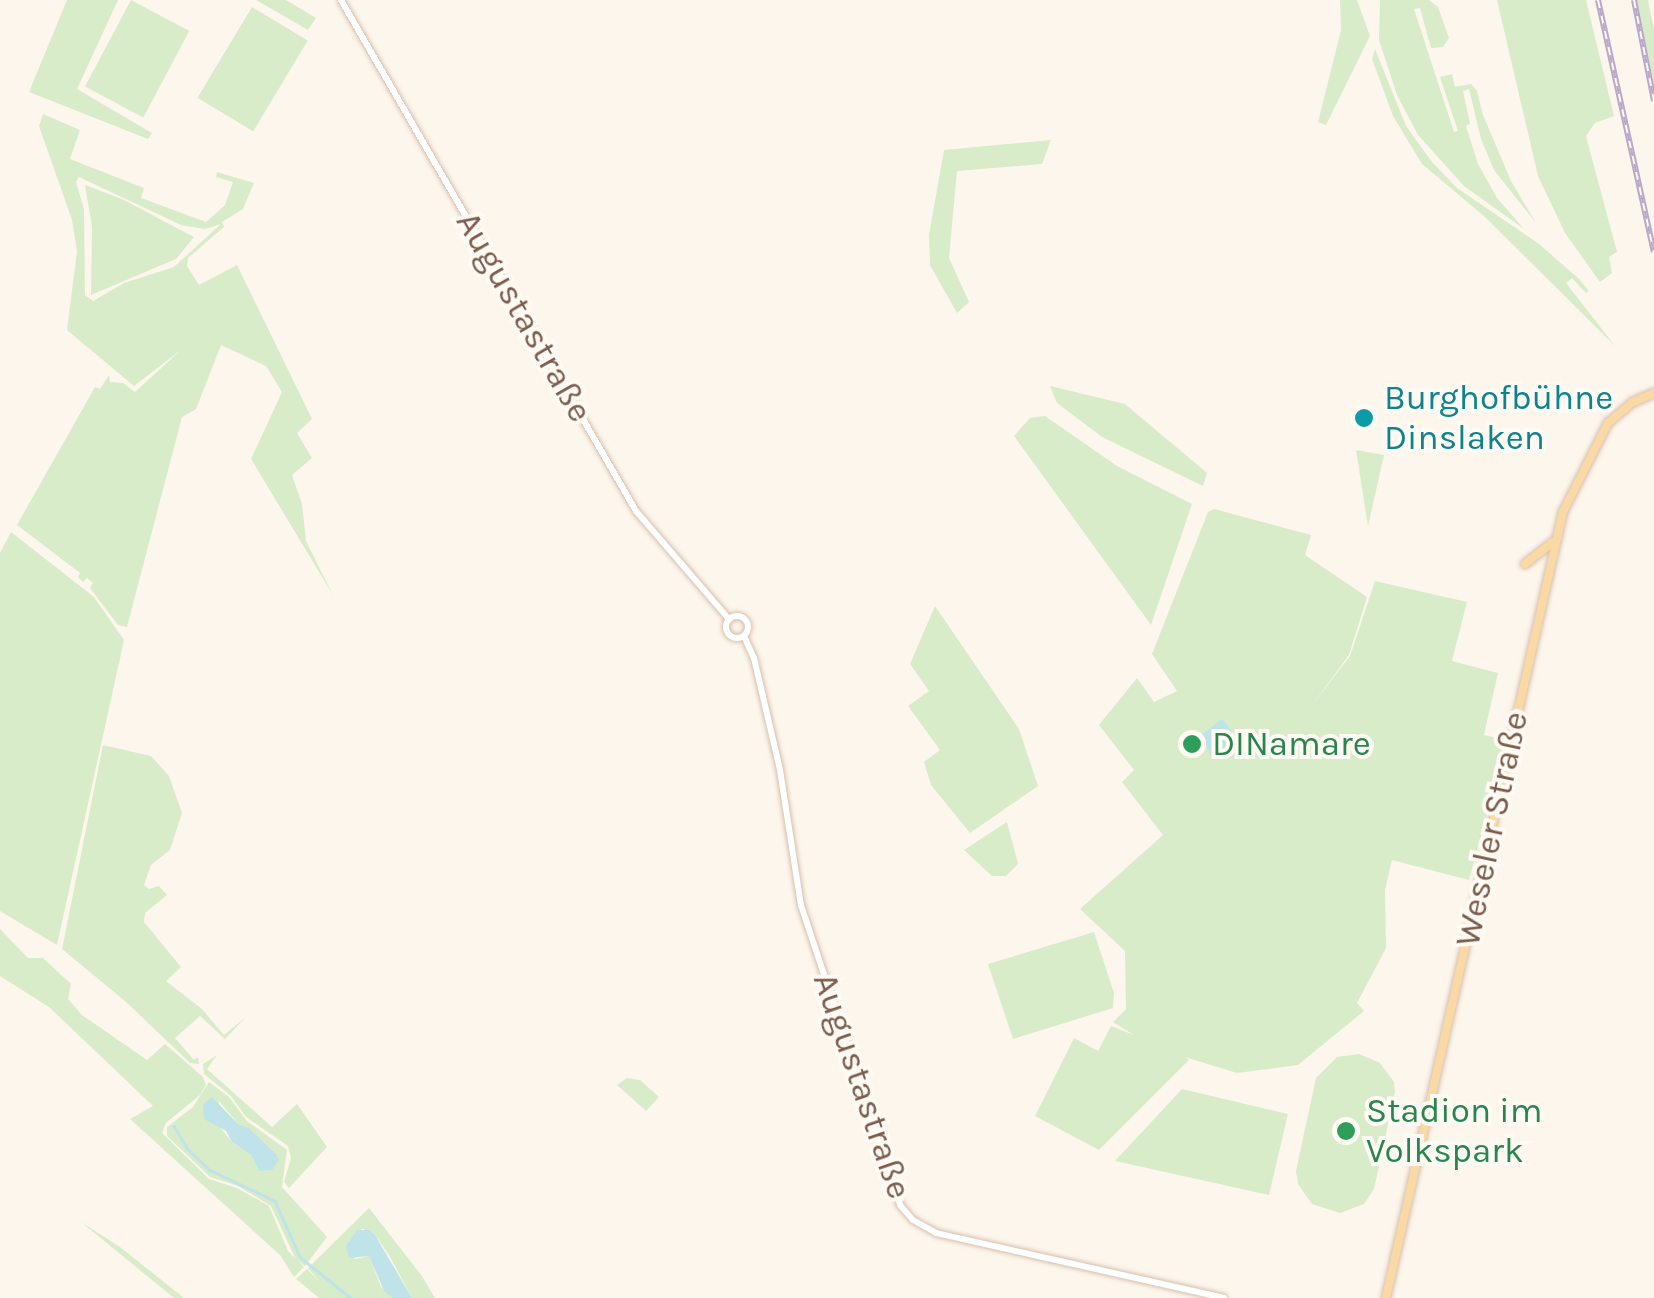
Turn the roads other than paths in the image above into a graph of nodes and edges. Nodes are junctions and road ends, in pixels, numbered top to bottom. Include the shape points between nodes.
1 (341, 0) edge
2 (1654, 393) edge
3 (1557, 539) junction
4 (1524, 564) dead end
5 (729, 619) junction
6 (744, 636) junction
7 (1224, 1298) edge
8 (1386, 1298) edge

1 - 5 main road, Augustastraße via 636,510
2 - 3 main road, Weseler Straße via 1618,412 1601,433 1571,490
3 - 4 main road
3 - 8 main road, Weseler Straße
5 - 6 main road via 730,636
5 - 6 main road via 746,621
6 - 7 main road, Augustastraße via 780,770 800,905 900,1205 936,1232

